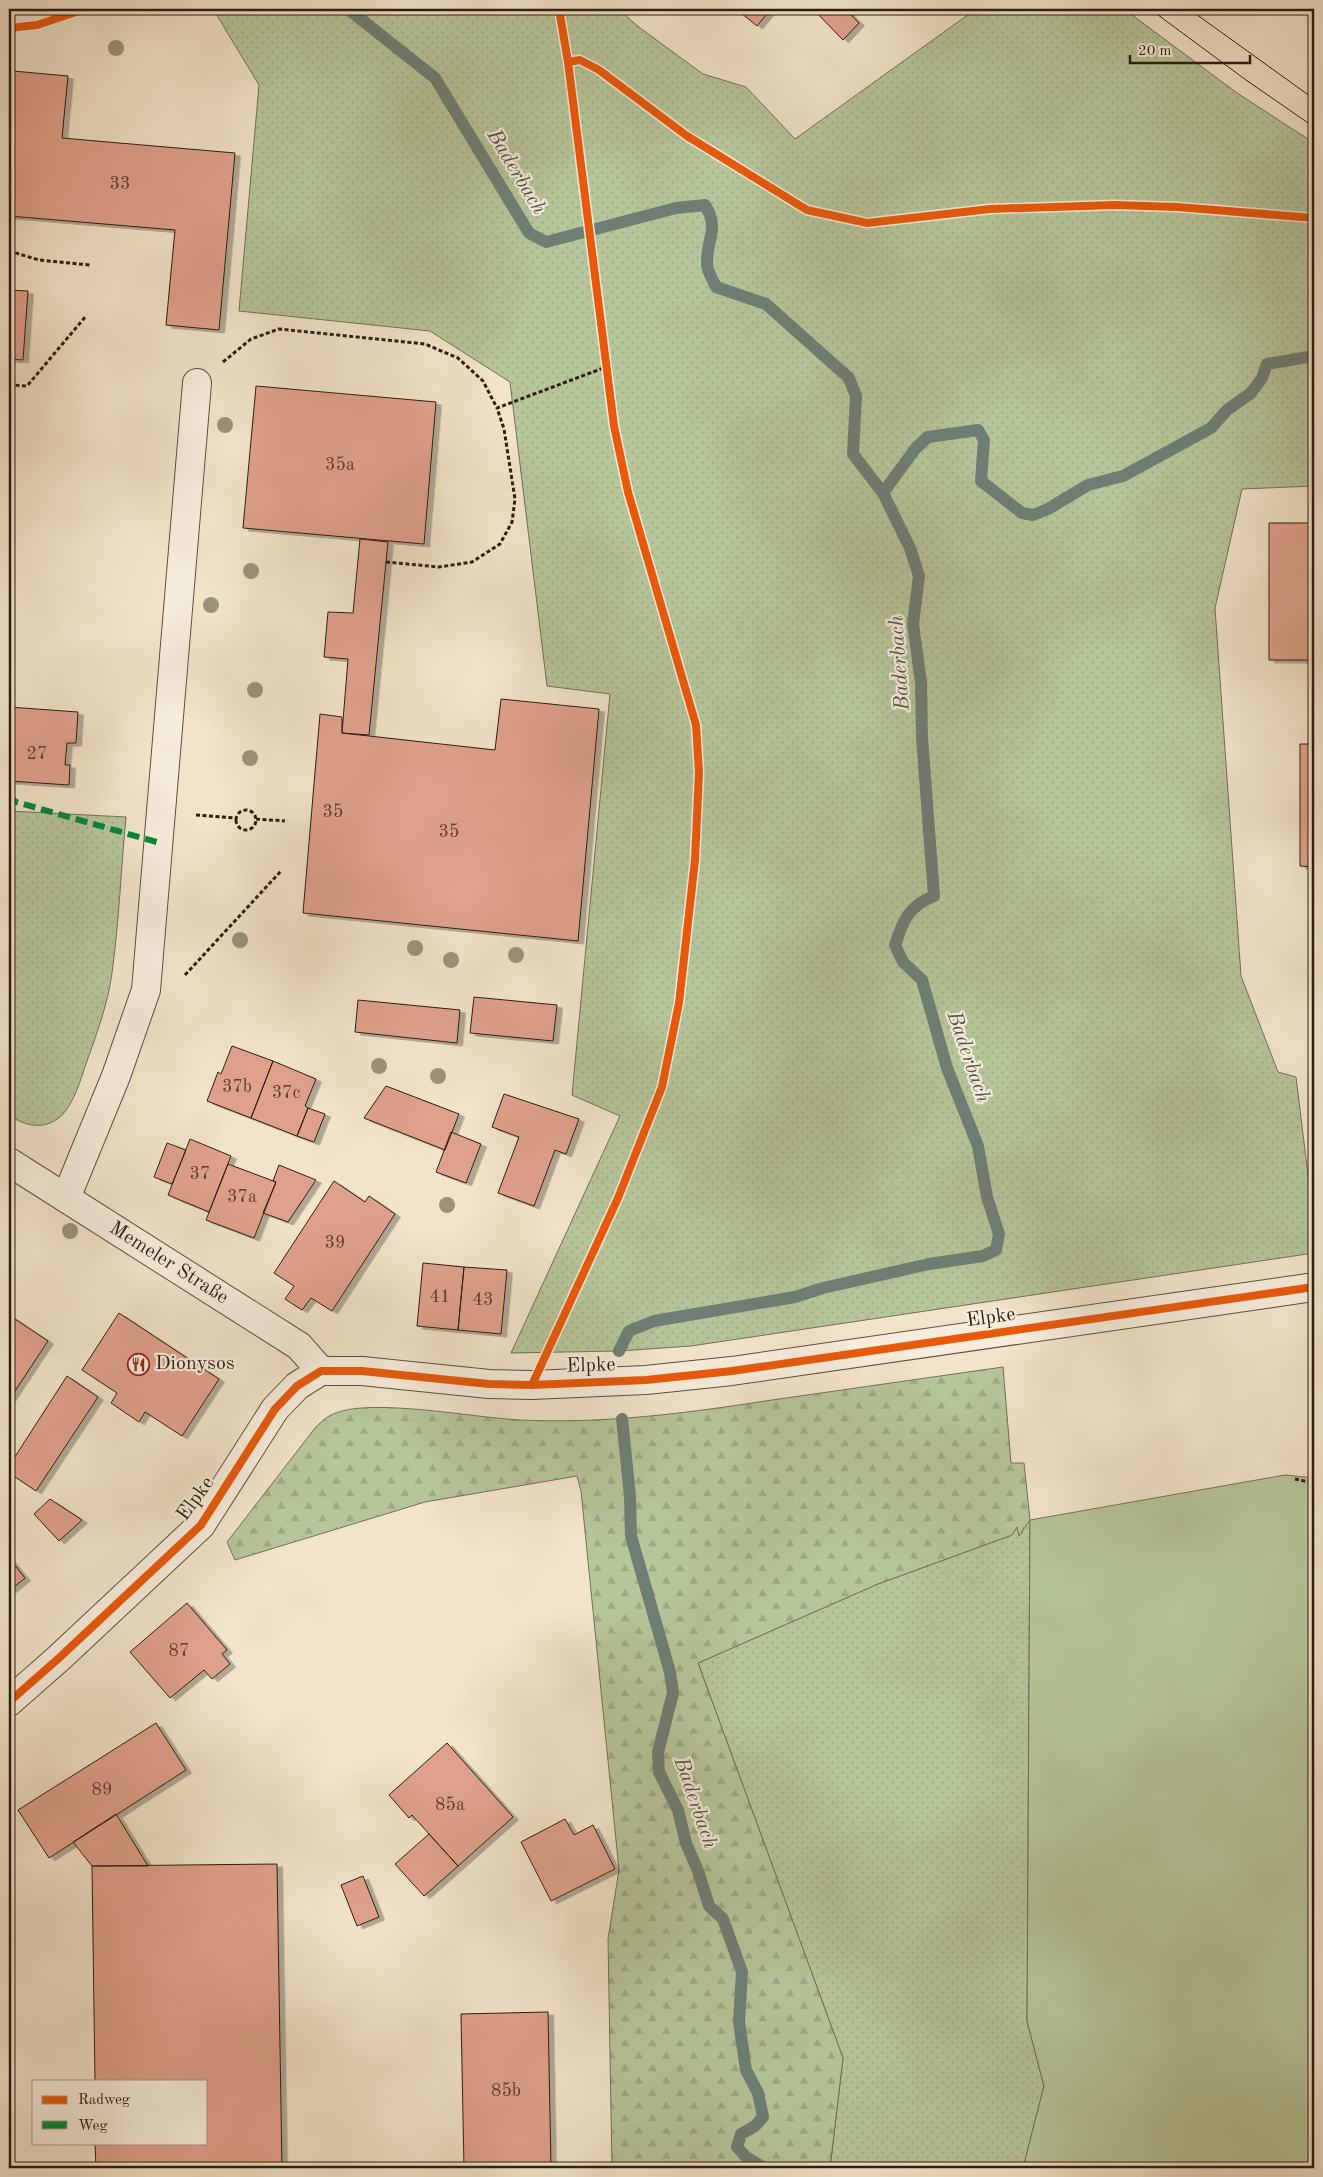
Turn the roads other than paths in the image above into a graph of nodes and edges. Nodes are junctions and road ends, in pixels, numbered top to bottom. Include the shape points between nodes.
1 (197, 383) road end
2 (9, 1162) edge
3 (66, 1198) junction
4 (1314, 1287) edge
5 (321, 1372) junction
6 (9, 1702) edge

1 - 3 street via 146,990 116,1076
2 - 3 street, Memeler Straße
3 - 5 street, Memeler Straße via 299,1346
4 - 5 street, Elpke via 742,1370 646,1380 489,1384 362,1371
5 - 6 street, Elpke via 297,1386 275,1409 201,1525

